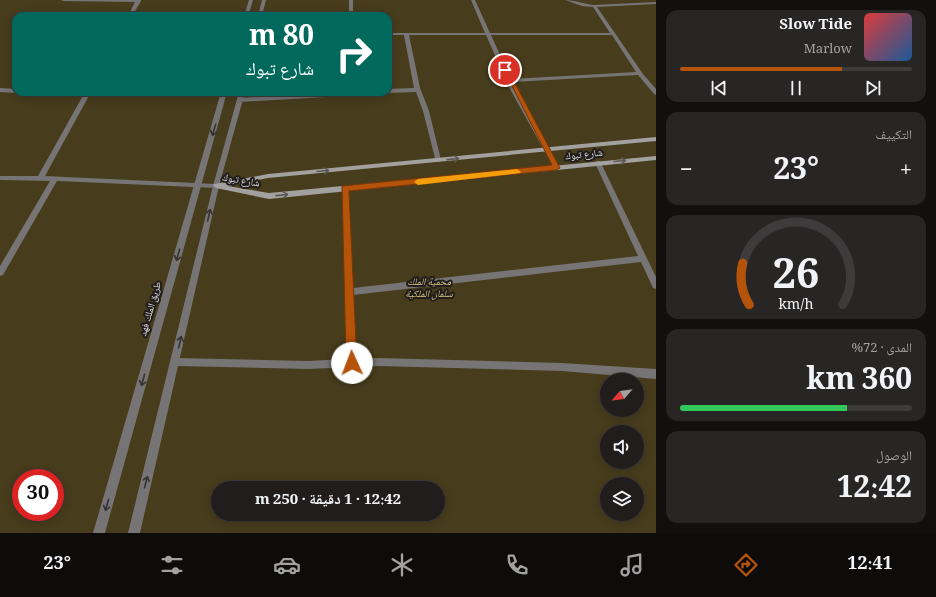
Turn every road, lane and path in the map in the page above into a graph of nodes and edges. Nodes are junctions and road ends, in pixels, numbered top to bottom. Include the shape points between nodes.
1 (63, 0) edge
2 (251, 0) edge
3 (264, 0) edge
4 (351, 0) edge
5 (473, 0) edge
6 (567, 0) edge
7 (139, 1) edge
8 (656, 3) edge
9 (594, 6) junction
10 (132, 12) edge
11 (247, 12) edge
12 (261, 12) edge
13 (351, 12) edge
14 (392, 34) edge
15 (613, 34) junction
16 (406, 35) junction
17 (489, 35) junction
18 (640, 73) junction
19 (510, 81) junction
20 (0, 90) edge
21 (417, 90) junction
22 (12, 91) edge
23 (392, 91) edge
24 (656, 93) edge
25 (86, 96) edge
26 (223, 96) edge
27 (241, 96) edge
28 (656, 140) edge
29 (546, 149) junction
30 (656, 158) edge
31 (438, 160) junction
32 (598, 164) junction
33 (556, 168) junction
34 (0, 178) edge
35 (40, 178) junction
36 (55, 179) junction
37 (198, 186) junction
38 (216, 186) junction
39 (345, 188) junction
40 (643, 259) junction
41 (0, 273) edge
42 (656, 286) edge
43 (349, 292) junction
44 (176, 362) junction
45 (352, 363) junction
46 (656, 374) edge
47 (99, 533) edge
48 (134, 533) edge

1 - 7 street
2 - 11 street
3 - 12 street
4 - 13 street
5 - 17 street
6 - 9 street
7 - 10 street
8 - 9 street
9 - 15 street
14 - 16 street
15 - 17 street
15 - 18 street
16 - 17 street
16 - 21 street
17 - 19 street
18 - 19 street
18 - 24 street
19 - 29 street
20 - 22 street
21 - 23 street
21 - 31 street via 426,111
25 - 35 street
26 -> 37 street, طريق الملك فهد
27 - 38 street
28 - 29 main road, شارع تبوك
31 -> 29 main road, شارع تبوك
29 - 33 street
32 -> 30 main road, شارع تبوك
38 -> 31 main road, شارع تبوك via 268,176
32 - 33 main road, شارع تبوك
32 - 40 street
33 - 39 main road, شارع تبوك
34 - 35 street
35 - 36 street
36 - 37 street
36 - 41 street
37 - 38 street
37 -> 47 street, طريق الملك فهد
38 -> 39 main road, شارع تبوك via 269,196
44 -> 38 street
39 - 43 street
40 - 42 street
40 - 43 street
43 - 45 street
44 - 45 street via 308,365
48 -> 44 street
45 - 46 street via 562,367

